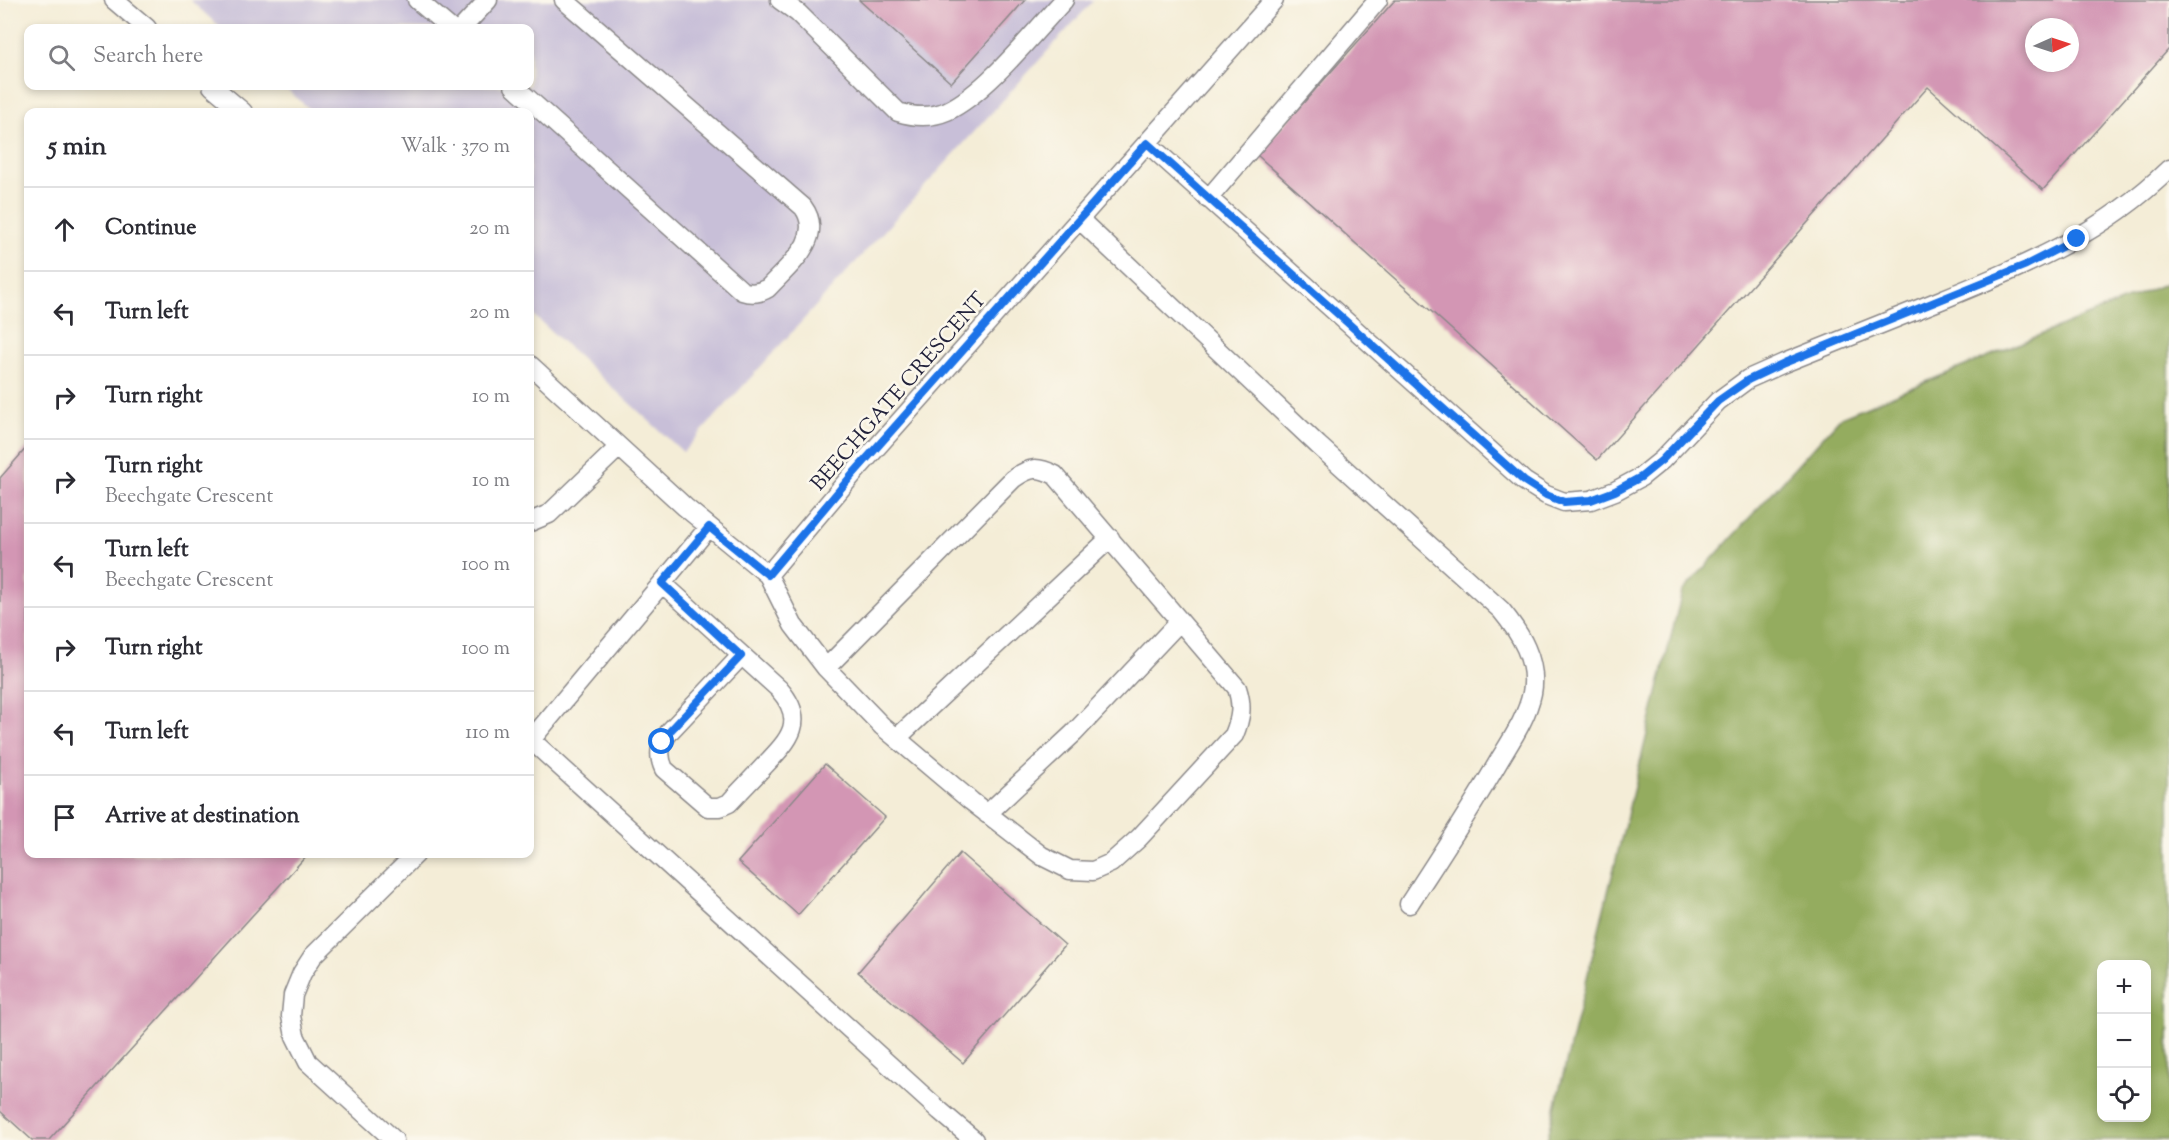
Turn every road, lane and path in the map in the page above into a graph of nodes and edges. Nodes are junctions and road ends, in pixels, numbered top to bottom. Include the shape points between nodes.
1 (114, 0) edge
2 (417, 0) edge
3 (488, 0) edge
4 (564, 0) edge
5 (780, 0) edge
6 (1064, 0) edge
7 (1274, 0) edge
8 (1378, 0) edge
9 (142, 24) edge
10 (445, 24) edge
11 (466, 24) edge
12 (217, 90) edge
13 (518, 90) edge
14 (238, 108) edge
15 (1147, 143) junction
16 (2169, 169) edge
17 (1208, 199) junction
18 (1079, 219) junction
19 (534, 369) edge
20 (619, 447) junction
21 (534, 520) edge
22 (709, 527) junction
23 (1110, 538) junction
24 (768, 575) junction
25 (662, 583) junction
26 (1180, 621) junction
27 (741, 656) junction
28 (826, 668) junction
29 (534, 735) edge
30 (897, 738) junction
31 (534, 744) edge
32 (987, 814) junction
33 (412, 858) edge
34 (1409, 904) dead end
35 (969, 1139) edge
36 (394, 1140) edge

1 - 9 lane
2 - 10 lane
3 - 11 lane
4 - 13 lane via 802,207 812,225 809,242 768,288 742,291
5 - 6 lane via 898,112 912,117 945,112 971,96
7 - 15 lane, BEECHGATE CRESCENT
8 - 17 lane
12 - 14 lane
15 - 17 lane
15 - 18 lane, BEECHGATE CRESCENT
16 - 17 lane via 2122,210 2026,265 1748,380 1718,401 1641,477 1591,500 1564,502 1524,481
18 - 24 lane, BEECHGATE CRESCENT
18 - 34 lane via 1318,445 1501,610 1518,631 1528,652 1532,674 1532,693 1524,718
19 - 20 lane
20 - 21 lane via 549,514
20 - 22 lane
22 - 24 lane
22 - 25 lane
23 - 26 lane
23 - 28 lane via 1055,475 1043,469 1025,470
23 - 30 lane
24 - 28 lane via 793,625
25 - 27 lane
25 - 29 lane
26 - 32 lane via 1074,733
26 - 32 lane via 1237,688 1240,722 1234,735 1139,838 1111,863 1093,871 1071,870 1042,856
27 - 27 lane via 790,702 792,735 729,803 708,807 664,769 660,751 670,731
28 - 30 lane
30 - 32 lane
31 - 35 lane
33 - 36 lane via 313,956 293,995 291,1016 295,1036 308,1062

